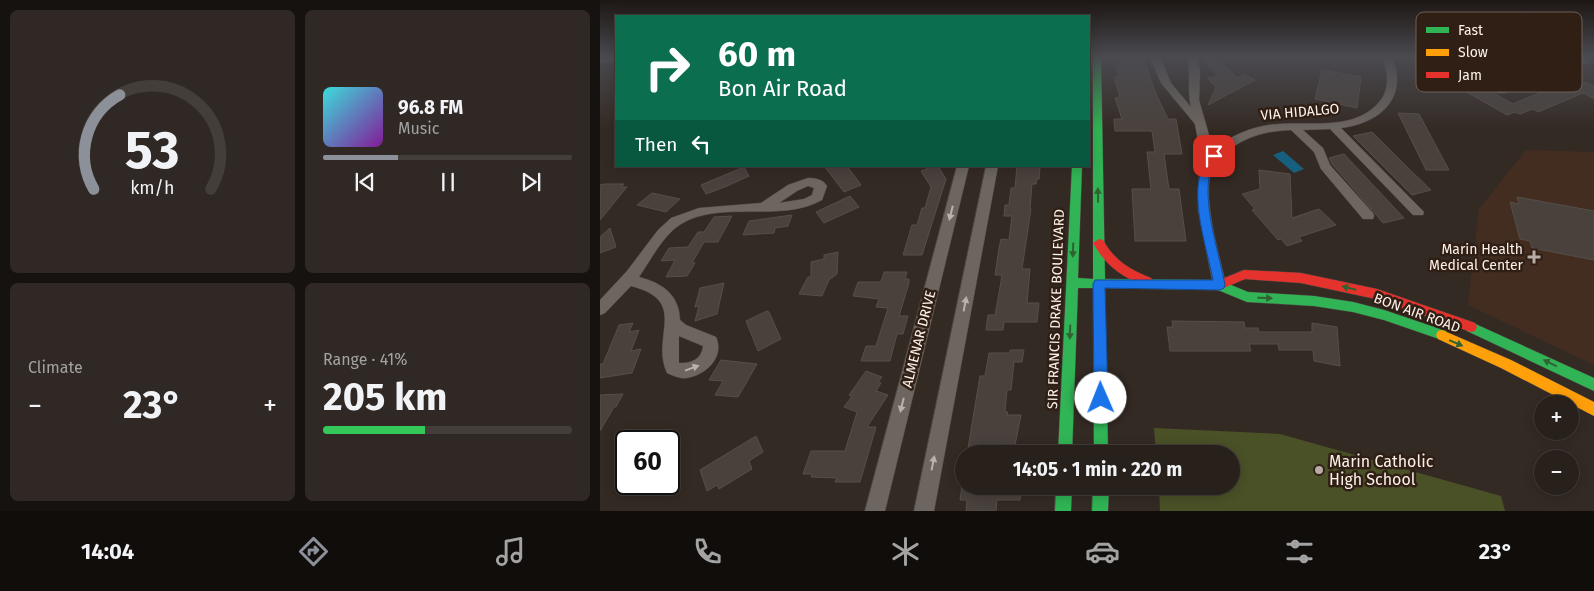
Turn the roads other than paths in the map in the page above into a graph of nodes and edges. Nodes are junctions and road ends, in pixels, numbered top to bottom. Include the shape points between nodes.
1 (1097, 81) edge
2 (1166, 81) edge
3 (1195, 81) edge
4 (1393, 81) edge
5 (1201, 126) junction
6 (1333, 126) junction
7 (1294, 127) junction
8 (963, 167) edge
9 (992, 167) edge
10 (1076, 167) edge
11 (1204, 176) junction
12 (766, 206) dead end
13 (1418, 212) dead end
14 (1368, 216) dead end
15 (1099, 243) junction
16 (629, 280) junction
17 (1072, 283) junction
18 (1099, 284) junction
19 (1158, 284) junction
20 (1220, 285) junction
21 (600, 310) edge
22 (672, 323) dead end
23 (1594, 385) edge
24 (1594, 409) edge
25 (1065, 445) edge
26 (1101, 445) edge
27 (1064, 495) edge
28 (1100, 495) edge
29 (875, 511) edge
30 (924, 511) edge
31 (1063, 511) edge
32 (1100, 511) edge

15 -> 1 main road
2 - 5 street
3 - 5 street via 1194,100
4 - 6 street, VIA HIDALGO via 1386,102 1370,116
5 - 11 street
6 - 7 street, VIA HIDALGO
6 - 13 street
7 - 11 street, VIA HIDALGO via 1265,129 1236,140 1214,156
7 - 14 street via 1319,150 1325,166
8 -> 29 street, ALMENAR DRIVE
30 -> 9 street
10 -> 17 main road, SIR FRANCIS DRAKE BOULEVARD
11 - 20 street, VIA HIDALGO via 1203,201
12 - 16 street via 716,208 681,218 661,234
15 - 18 main road
15 - 19 main road via 1102,253 1115,266
16 - 21 street
16 - 22 street via 651,285 665,295
17 - 18 main road, BON AIR ROAD
17 -> 25 main road, SIR FRANCIS DRAKE BOULEVARD
18 - 19 main road, BON AIR ROAD
18 - 26 main road
19 - 20 main road, BON AIR ROAD
23 -> 20 main road, BON AIR ROAD via 1467,327 1358,290 1308,279 1242,274
20 -> 24 main road, BON AIR ROAD via 1239,296 1319,301 1388,316 1463,346
27 - 31 main road
28 - 32 main road

